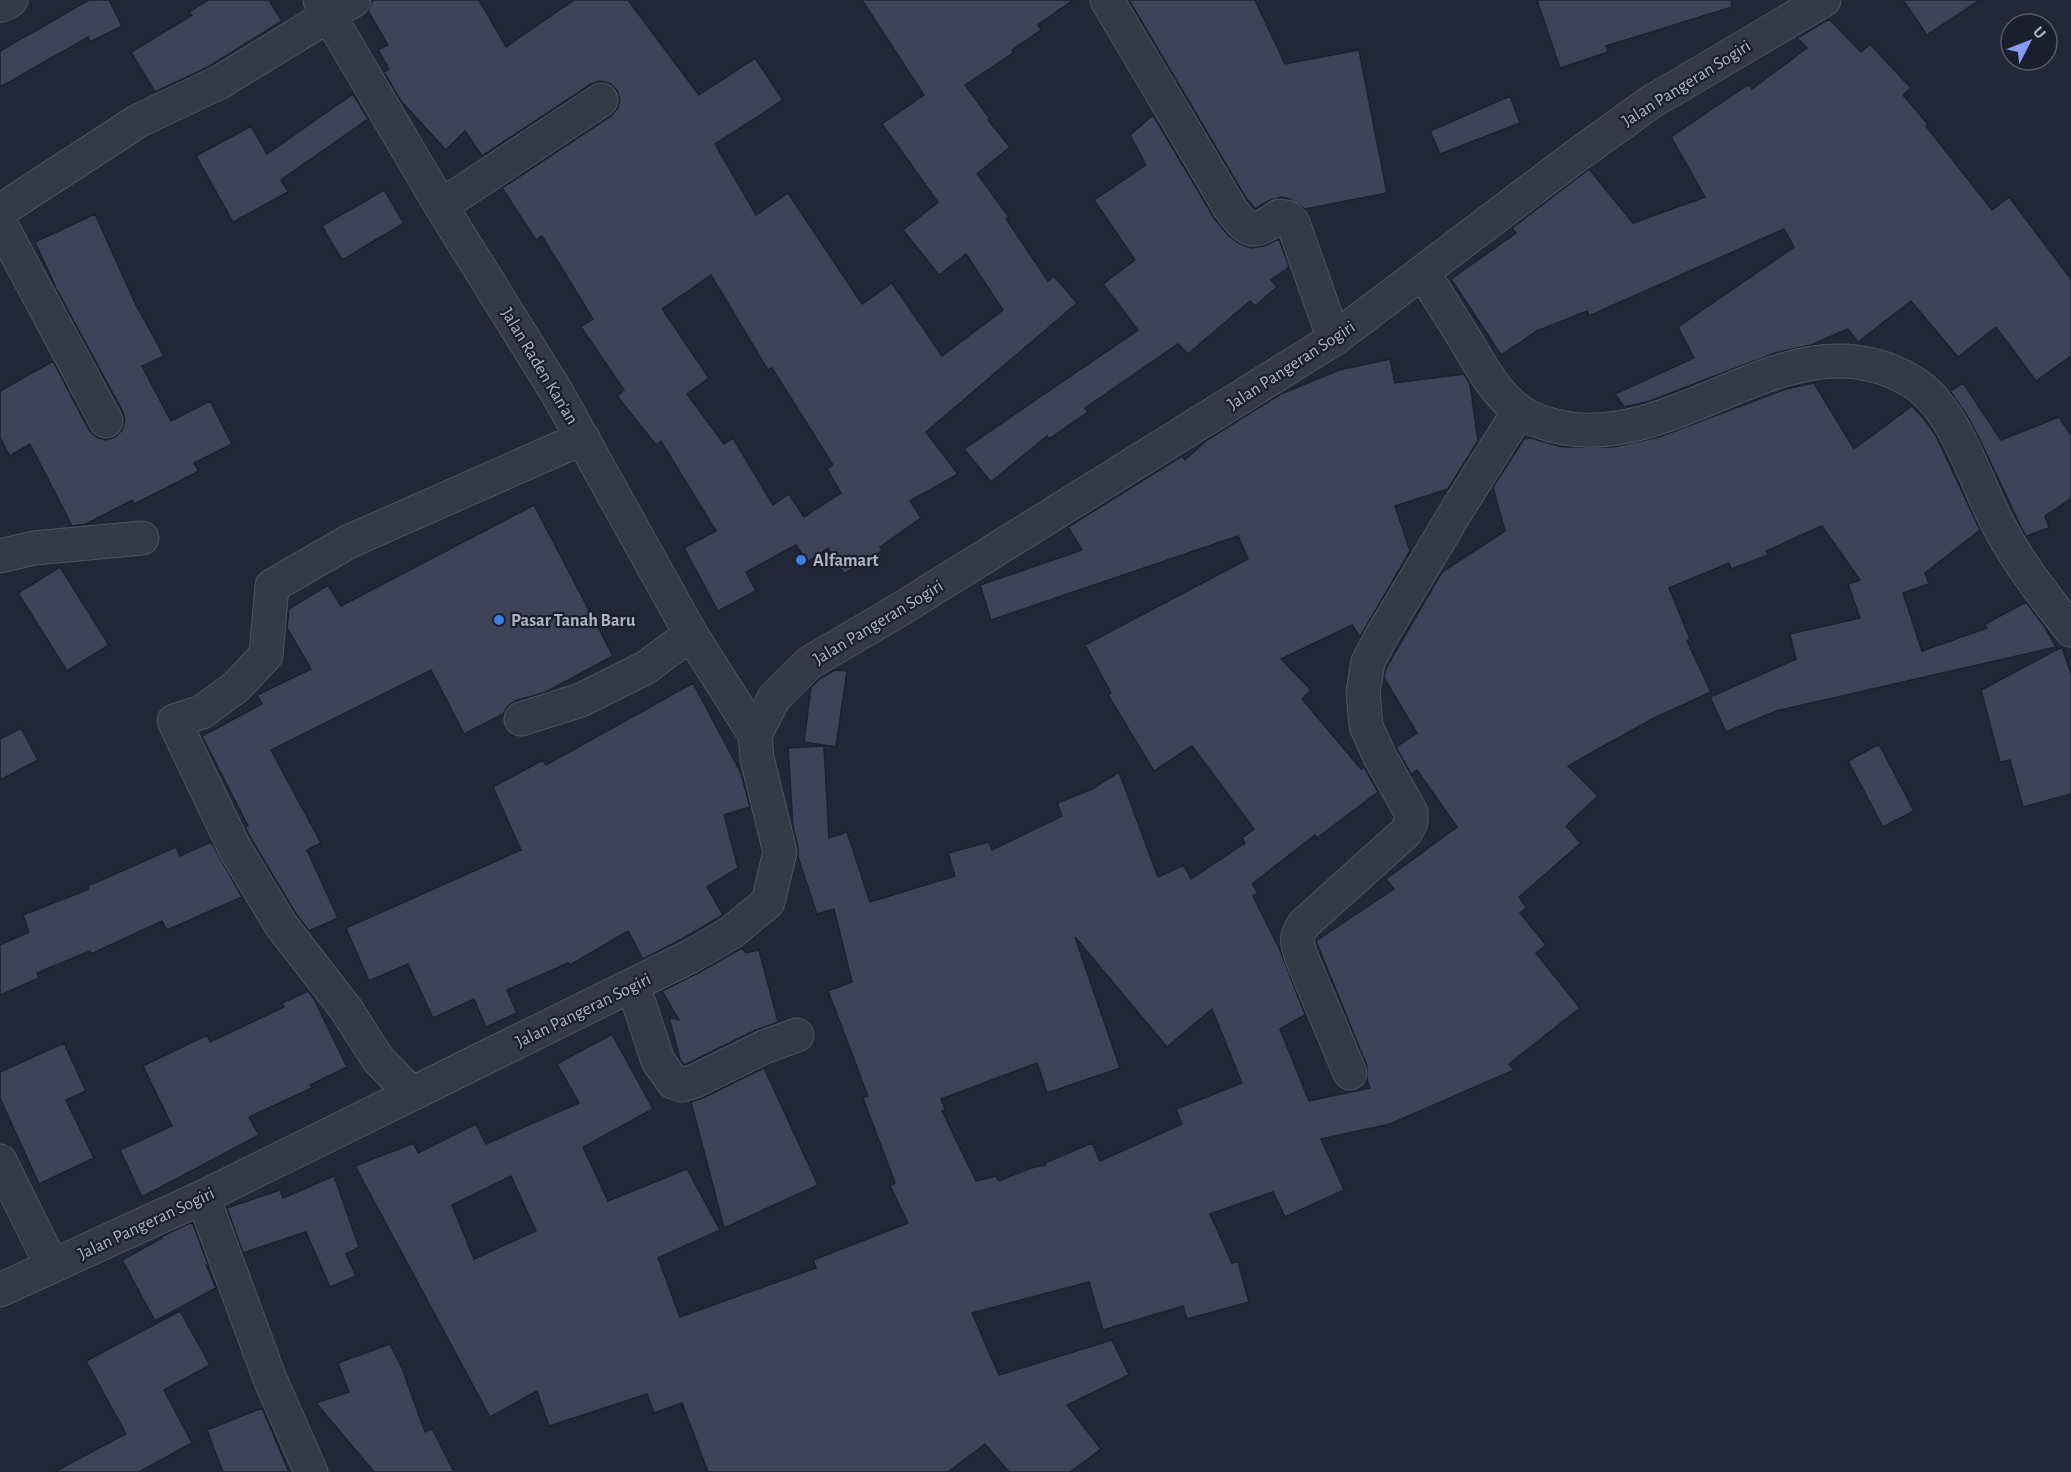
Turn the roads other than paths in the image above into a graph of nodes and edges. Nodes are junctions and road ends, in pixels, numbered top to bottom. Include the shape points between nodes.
1 (1107, 0) edge
2 (1824, 0) edge
3 (334, 5) edge
4 (602, 100) dead end
5 (441, 206) junction
6 (0, 211) edge
7 (0, 223) edge
8 (1424, 273) junction
9 (1334, 339) junction
10 (1519, 411) junction
11 (106, 421) dead end
12 (583, 438) junction
13 (142, 538) dead end
14 (0, 556) edge
15 (2071, 630) edge
16 (691, 633) junction
17 (521, 719) dead end
18 (755, 735) junction
19 (633, 985) junction
20 (797, 1035) dead end
21 (1350, 1073) dead end
22 (411, 1093) junction
23 (0, 1161) edge
24 (203, 1197) junction
25 (52, 1266) junction
26 (0, 1290) edge
27 (311, 1472) edge

1 - 9 street via 1241,223 1257,230 1279,216 1293,224
2 - 8 street, Jalan Pangeran Sogiri via 1651,102
3 - 5 street, Jalan Raden Kan'an
3 - 6 street via 220,82 138,121
4 - 5 street
5 - 12 street, Jalan Raden Kan'an
7 - 11 street
8 - 9 street, Jalan Pangeran Sogiri
8 - 10 street via 1497,391
9 - 18 street, Jalan Pangeran Sogiri via 809,663 774,698
10 - 15 street via 1540,423 1582,431 1633,426 1803,364 1845,360 1885,369 1912,381 1932,398 1951,423 1998,525 2027,574
10 - 21 street via 1368,662 1363,692 1366,726 1411,812 1411,822 1401,837 1297,934 1303,961
12 - 16 street, Jalan Raden Kan'an
12 - 22 street via 348,542 272,586 266,655 237,686 202,712 174,721 235,849 281,925 346,1009 378,1059
13 - 14 street via 34,548
16 - 17 street via 645,668 581,700
16 - 18 street, Jalan Raden Kan'an
18 - 19 street, Jalan Pangeran Sogiri via 780,852 768,902 732,932
19 - 20 street via 658,1061 673,1082 682,1085
19 - 22 street, Jalan Pangeran Sogiri
22 - 24 street, Jalan Pangeran Sogiri
23 - 25 street
24 - 25 street, Jalan Pangeran Sogiri
24 - 27 street via 270,1379
25 - 26 street, Jalan Pangeran Sogiri

